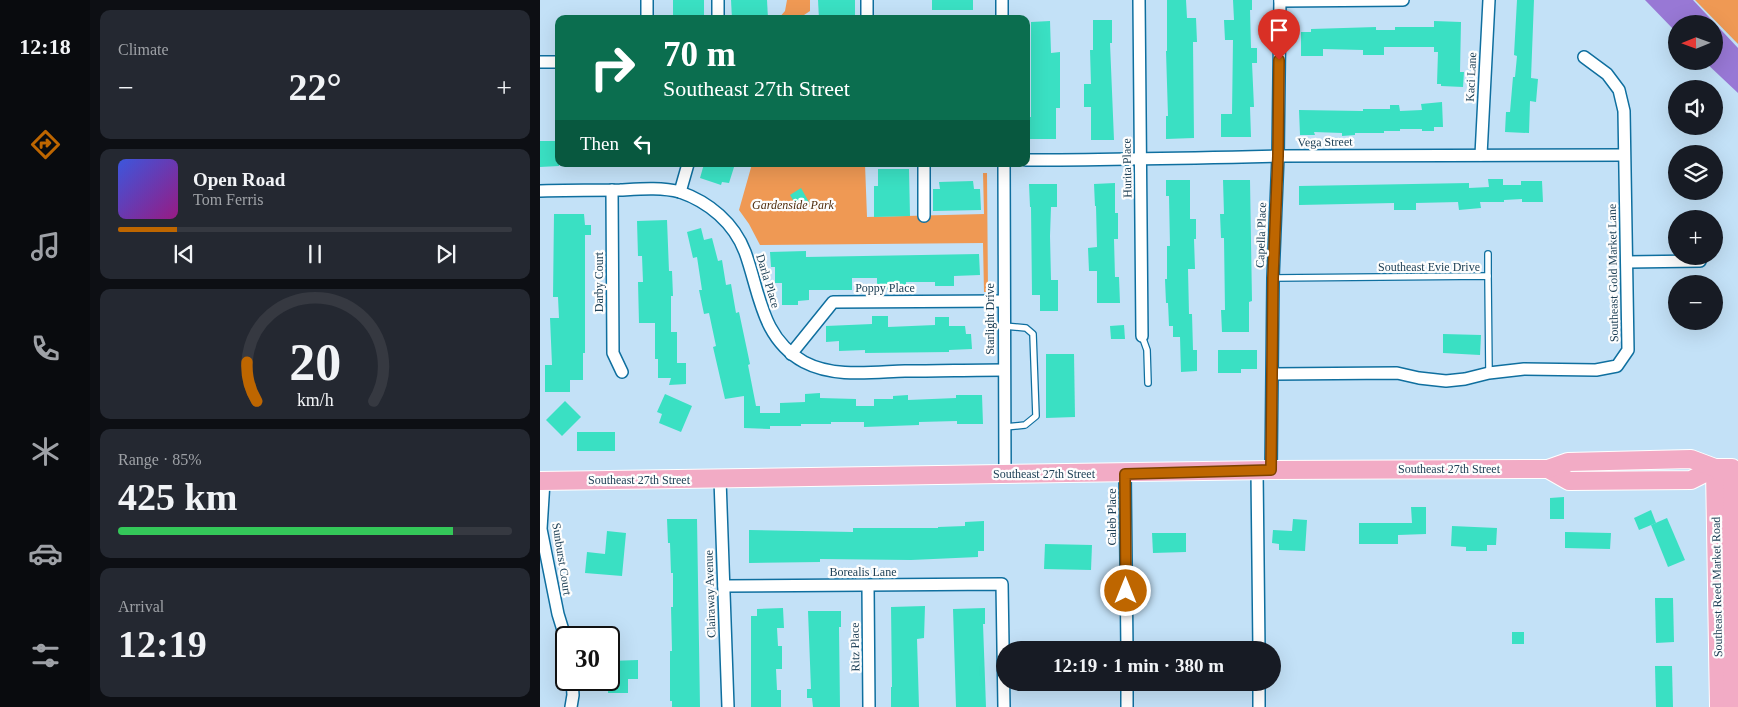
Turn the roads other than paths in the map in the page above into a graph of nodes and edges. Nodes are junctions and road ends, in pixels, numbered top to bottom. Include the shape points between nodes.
1 (647, 0) edge
2 (718, 0) edge
3 (867, 0) edge
4 (1002, 0) edge
5 (1139, 0) edge
6 (1403, 0) edge
7 (1489, 0) edge
8 (1280, 1) edge
9 (647, 15) edge
10 (718, 15) edge
11 (868, 15) edge
12 (1002, 15) edge
13 (1584, 57) dead end
14 (540, 62) edge
15 (555, 62) edge
16 (1481, 155) junction
17 (1624, 155) junction
18 (1278, 156) junction
19 (1030, 160) edge
20 (1141, 160) junction
21 (687, 167) edge
22 (924, 167) edge
23 (1004, 167) edge
24 (612, 190) junction
25 (540, 191) edge
26 (680, 192) junction
27 (924, 216) dead end
28 (1488, 254) dead end
29 (1668, 261) edge
30 (1628, 262) junction
31 (1488, 276) junction
32 (1273, 278) junction
33 (1004, 301) junction
34 (1004, 326) junction
35 (1142, 336) joint
36 (791, 354) junction
37 (1004, 370) junction
38 (622, 372) dead end
39 (1489, 373) junction
40 (1273, 374) junction
41 (1148, 383) dead end
42 (1005, 427) junction
43 (1724, 468) junction
44 (1264, 470) junction
45 (1005, 474) junction
46 (1125, 474) junction
47 (720, 479) junction
48 (542, 481) edge
49 (724, 586) junction
50 (868, 586) junction
51 (562, 626) edge
52 (1127, 641) edge
53 (1258, 641) edge
54 (573, 691) edge
55 (1127, 691) edge
56 (1259, 691) edge
57 (571, 707) edge
58 (728, 707) edge
59 (869, 707) edge
60 (1004, 707) edge
61 (1127, 707) edge
62 (1259, 707) edge
63 (1719, 707) edge
64 (1733, 707) edge

1 - 9 street
2 - 10 street
3 - 11 street
4 - 12 street
5 - 20 street, Hurita Place
6 - 8 street
7 - 16 street, Kaci Lane
8 - 18 street, Capella Place
13 - 17 street, Southeast Gold Market Lane via 1607,74 1619,90 1624,111
14 - 15 street
16 - 17 street, Vega Street
16 - 18 street, Vega Street
17 - 30 street, Southeast Gold Market Lane
18 - 20 street, Vega Street
18 - 32 street, Capella Place
19 - 20 street, Vega Street
20 - 35 street, Hurita Place
21 - 26 street
22 - 27 street
23 - 33 street, Starlight Drive
24 - 25 street, Darla Place
24 - 26 street, Darla Place
24 - 38 street, Darby Court via 613,353
26 - 36 street, Darla Place via 715,210 737,235 745,251 760,305 771,329
28 - 31 lane
29 - 30 street
30 - 39 street, Southeast Gold Market Lane via 1628,350 1617,366 1596,370 1524,369
31 - 32 lane, Southeast Evie Drive
31 - 39 lane, Southeast Evie Drive
32 - 40 street, Capella Place
33 - 34 street, Starlight Drive
33 - 36 street, Poppy Place via 833,302
34 - 37 street, Starlight Drive
34 - 42 lane via 1026,328 1034,334 1036,416 1025,425
35 - 41 lane via 1148,350
36 - 37 street, Darla Place via 806,363 840,372
37 - 42 street, Starlight Drive
39 - 40 street, Southeast Gold Market Lane via 1446,381 1397,373
40 - 44 street, Capella Place
42 - 45 street, Starlight Drive
43 - 44 main road, Southeast 27th Street via 1691,459 1568,462 1548,469
43 - 63 main road, Southeast Reed Market Road
43 - 64 main road, Southeast Reed Market Road
44 - 46 main road, Southeast 27th Street
44 - 53 street, Capella Place
45 - 46 main road, Southeast 27th Street
45 - 47 main road, Southeast 27th Street
46 - 52 street, Caleb Place
47 - 48 main road, Southeast 27th Street
47 - 49 street, Clairaway Avenue
48 - 51 street, Sunburst Court via 542,529
49 - 50 street, Borealis Lane
49 - 58 street, Clairaway Avenue
50 - 59 street, Ritz Place
50 - 60 street, Borealis Lane via 1002,584
54 - 57 street
55 - 61 street
56 - 62 street

